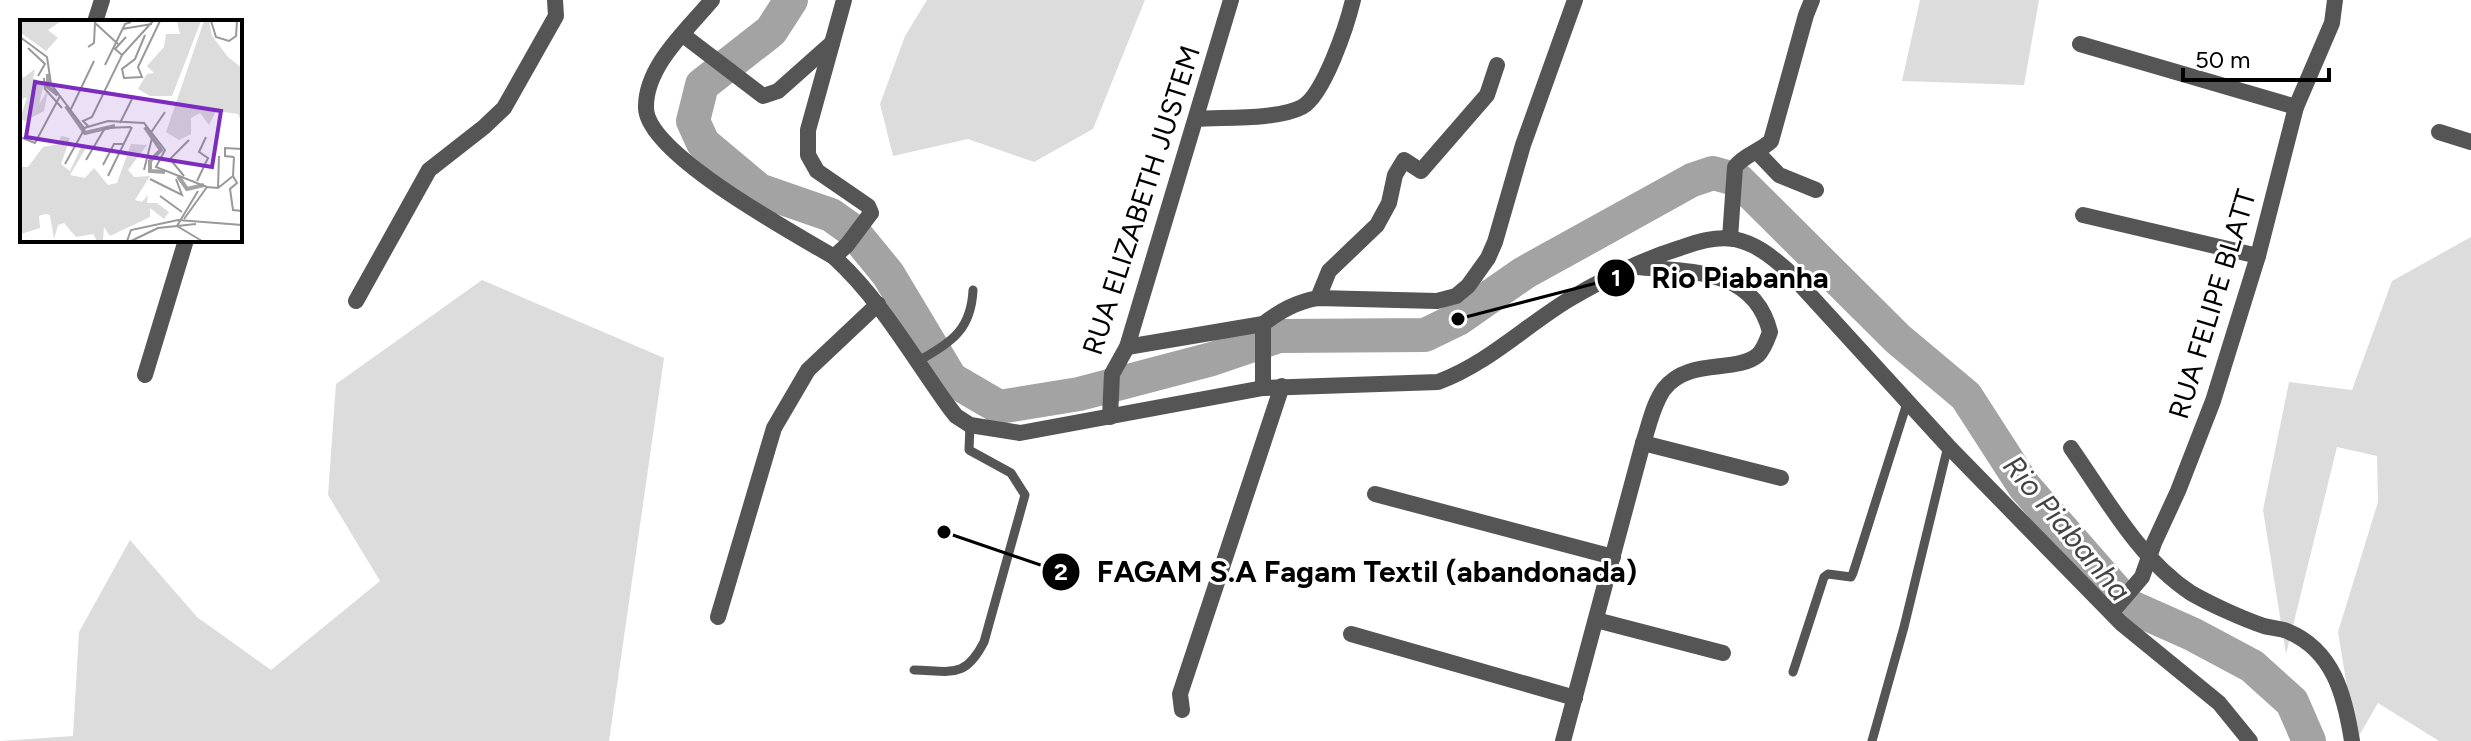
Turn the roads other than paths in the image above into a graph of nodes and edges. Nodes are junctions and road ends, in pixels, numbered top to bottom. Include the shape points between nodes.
1 (102, 0) edge
2 (555, 0) edge
3 (712, 0) edge
4 (844, 0) edge
5 (1231, 0) edge
6 (1353, 0) edge
7 (1575, 0) edge
8 (1812, 0) edge
9 (2333, 0) edge
10 (96, 20) edge
11 (683, 35) junction
12 (832, 43) junction
13 (2080, 44) dead end
14 (1497, 65) dead end
15 (2296, 107) junction
16 (1196, 119) junction
17 (2439, 132) dead end
18 (2471, 142) edge
19 (1758, 153) junction
20 (1816, 190) dead end
21 (2083, 215) dead end
22 (1730, 238) junction
23 (185, 242) edge
24 (2258, 256) junction
25 (834, 257) junction
26 (1631, 266) junction
27 (973, 290) dead end
28 (1318, 298) junction
29 (356, 301) dead end
30 (878, 304) junction
31 (1262, 329) junction
32 (1127, 347) junction
33 (924, 358) junction
34 (145, 375) dead end
35 (1263, 382) junction
36 (1282, 386) junction
37 (1908, 400) junction
38 (1110, 417) junction
39 (970, 425) junction
40 (1643, 443) junction
41 (1948, 446) junction
42 (2071, 448) dead end
43 (1781, 478) dead end
44 (1375, 494) dead end
45 (1613, 557) junction
46 (2148, 557) junction
47 (2113, 610) junction
48 (718, 617) dead end
49 (1596, 620) junction
50 (1351, 634) dead end
51 (1723, 653) dead end
52 (914, 670) dead end
53 (1793, 672) dead end
54 (1575, 698) junction
55 (1182, 710) dead end
56 (1563, 741) edge
57 (1872, 741) edge
58 (2250, 741) edge
59 (2352, 741) edge

1 - 10 street
2 - 29 street via 556,16 504,108 429,170
3 - 11 street
4 - 12 street
5 - 16 street, RUA ELIZABETH JUSTEM
6 - 16 street via 1314,98 1301,108
7 - 28 street via 1495,242 1468,286 1437,301
8 - 19 street via 1774,133
9 - 15 street, RUA FELIPE BLATT via 2332,23
11 - 12 street via 763,96 778,91
11 - 25 street via 658,65 648,91 645,110 652,127 707,178
12 - 25 street via 808,130 808,155 817,171 871,213
13 - 15 street
14 - 28 street via 1487,95 1421,171 1404,160 1377,225 1329,271
15 - 24 street, RUA FELIPE BLATT
16 - 32 street, RUA ELIZABETH JUSTEM
17 - 18 street
19 - 20 street via 1779,175
19 - 22 street via 1735,167
21 - 24 street
22 - 26 street via 1698,242
22 - 37 street via 1767,253 1787,270
23 - 34 street
24 - 46 street, RUA FELIPE BLATT via 2213,401
25 - 30 street
26 - 36 street via 1568,300 1462,373 1438,382
26 - 40 street via 1712,275 1737,285 1759,304 1770,332 1757,356 1674,380 1657,402
27 - 33 lane via 965,326
28 - 31 street via 1280,311
30 - 33 street
30 - 48 street via 808,370 774,428
31 - 32 street
31 - 35 street
32 - 38 street, RUA ELIZABETH JUSTEM via 1112,374
33 - 39 street via 956,416
35 - 36 street
35 - 38 street
36 - 55 street via 1180,694
37 - 41 street
37 - 53 lane via 1853,573 1824,577
38 - 39 street via 1020,433
39 - 52 lane via 969,450 1011,473 1025,495 974,661 965,669
40 - 43 street
40 - 45 street
41 - 47 street
41 - 57 lane
42 - 46 street
44 - 45 street
45 - 49 street
46 - 47 street, RUA FELIPE BLATT via 2142,577
46 - 59 street via 2192,593 2287,631 2319,653 2341,690
47 - 58 street via 2121,623 2219,703
49 - 51 street
49 - 54 street
50 - 54 street
54 - 56 street

